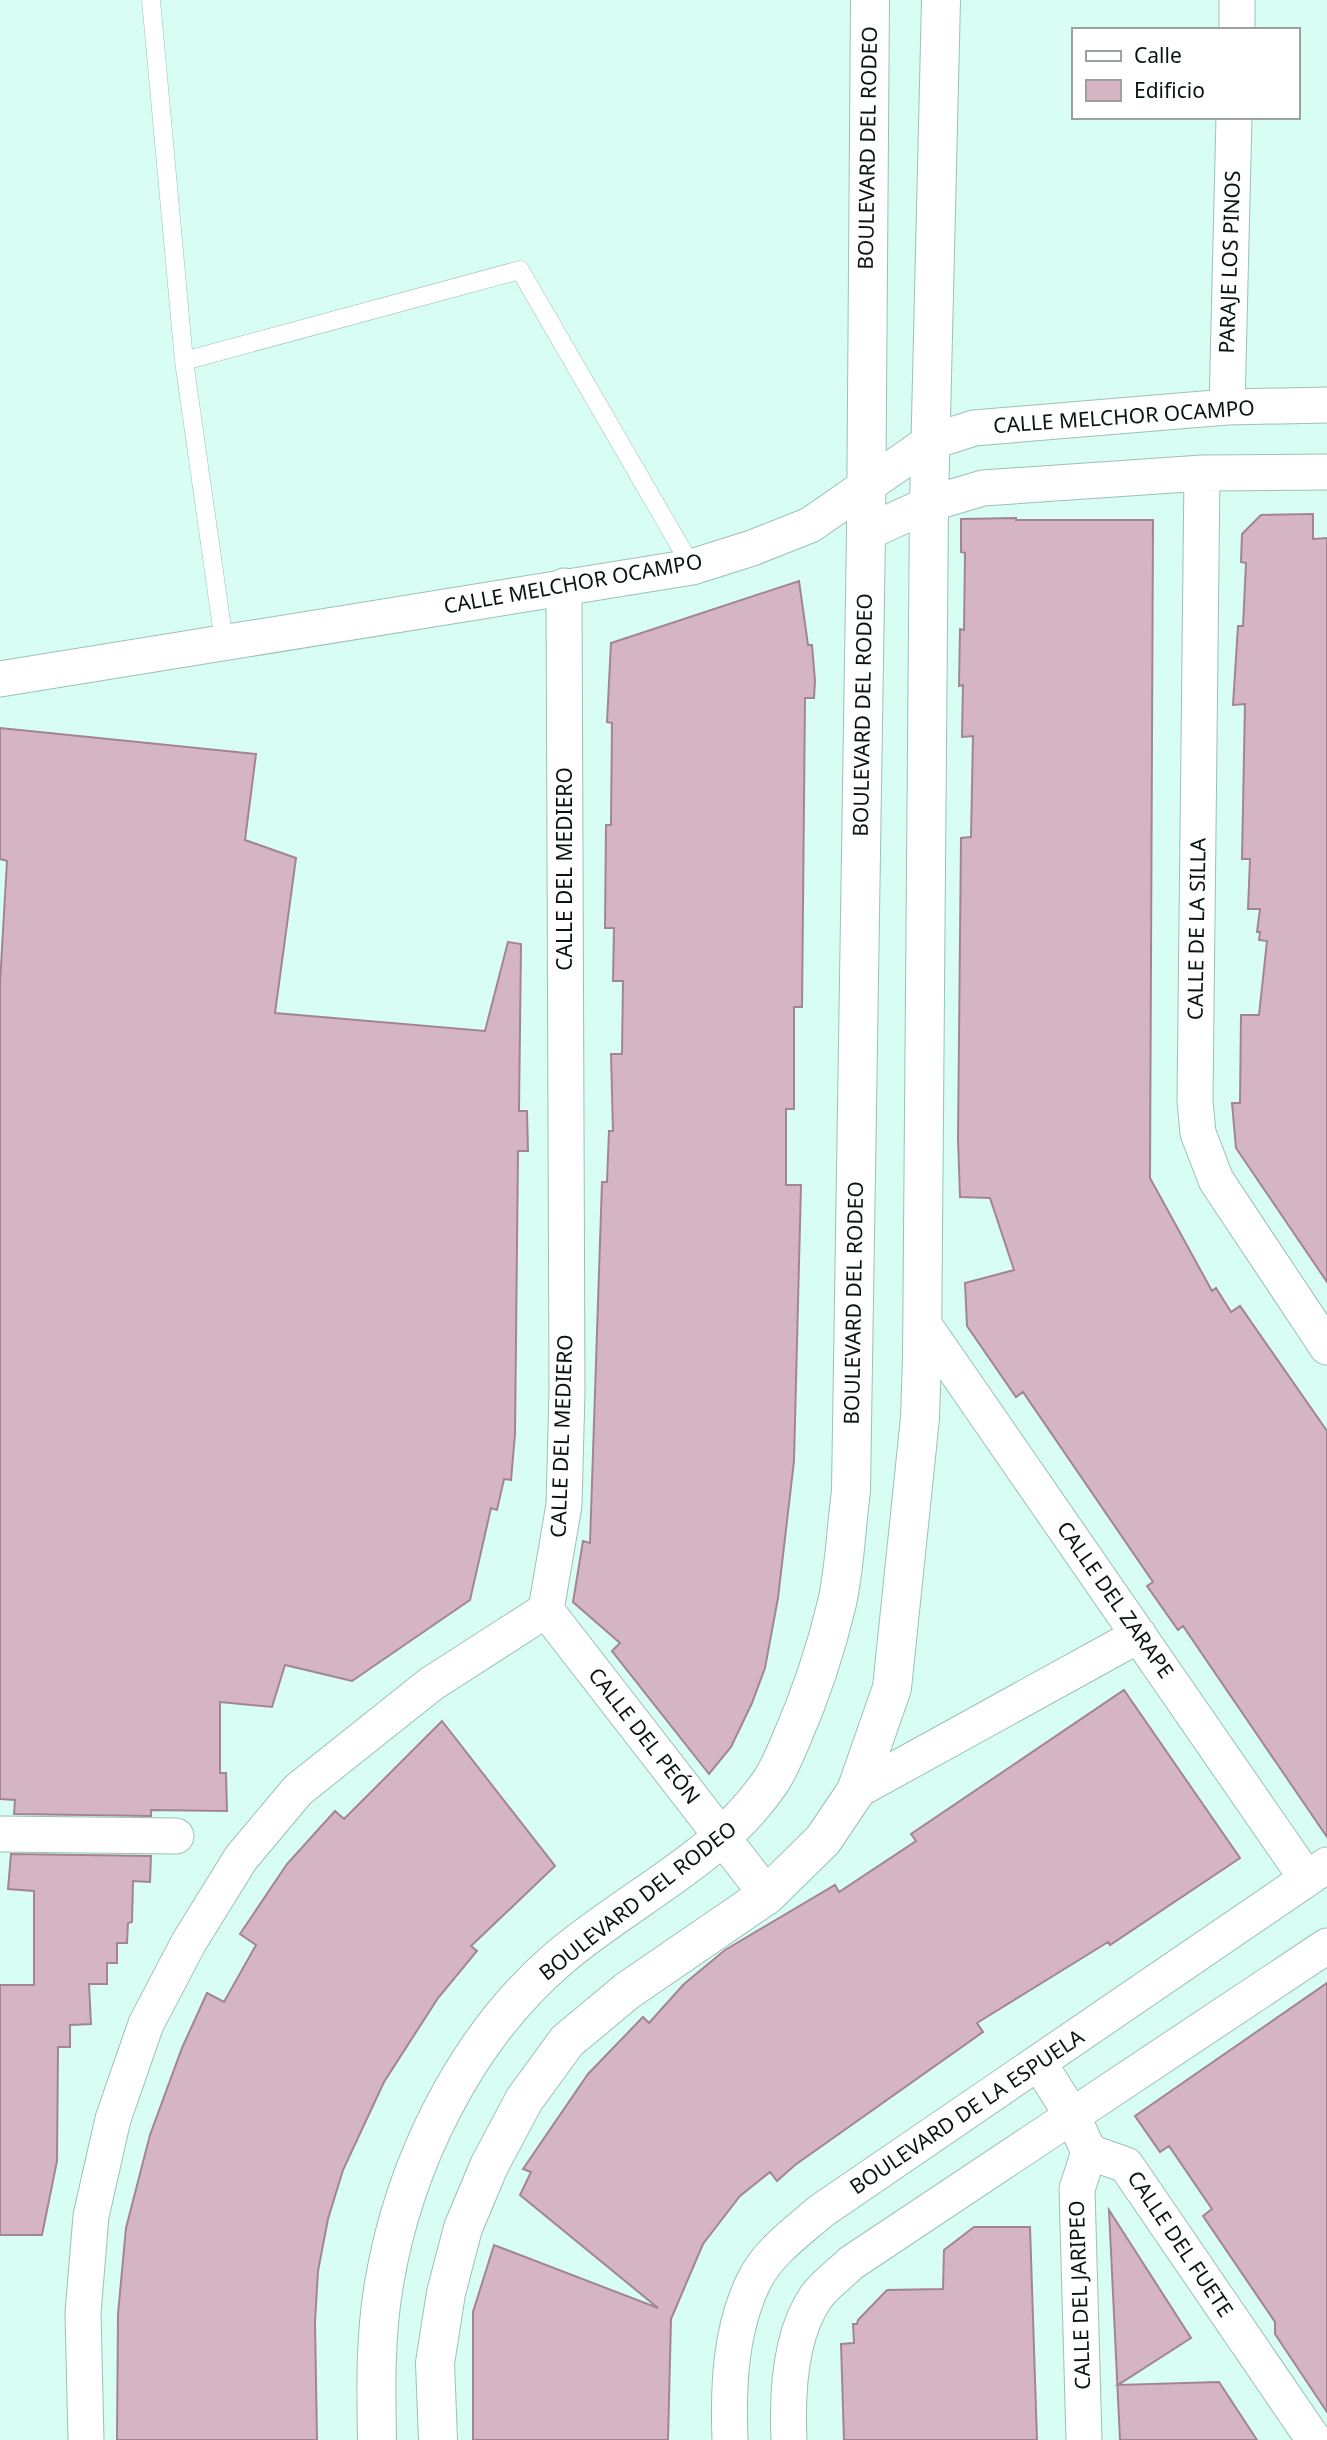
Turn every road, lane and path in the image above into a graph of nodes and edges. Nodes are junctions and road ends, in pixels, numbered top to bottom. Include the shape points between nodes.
1 (151, 0) edge
2 (870, 0) edge
3 (941, 0) edge
4 (1237, 0) edge
5 (1237, 28) edge
6 (1234, 119) edge
7 (184, 361) junction
8 (1327, 405) edge
9 (1227, 407) junction
10 (930, 442) junction
11 (1327, 472) edge
12 (1202, 473) junction
13 (864, 485) junction
14 (929, 504) junction
15 (866, 533) junction
16 (692, 566) junction
17 (564, 586) junction
18 (224, 642) junction
19 (0, 679) edge
20 (922, 1322) junction
21 (1327, 1348) edge
22 (547, 1610) junction
23 (1139, 1635) junction
24 (856, 1791) junction
25 (0, 1834) edge
26 (176, 1836) dead end
27 (724, 1839) junction
28 (1317, 1871) edge
29 (767, 1895) junction
30 (1327, 1946) edge
31 (1039, 2063) junction
32 (1073, 2118) junction
33 (1089, 2152) junction
34 (86, 2440) edge
35 (377, 2440) edge
36 (438, 2440) edge
37 (730, 2440) edge
38 (789, 2440) edge
39 (1084, 2440) edge
40 (1314, 2440) edge

1 - 7 lane
2 - 13 street, BOULEVARD DEL RODEO
3 - 10 street
4 - 5 street
6 - 9 street, PARAJE LOS PINOS
7 - 16 lane via 520,270
7 - 18 lane
8 - 9 street, CALLE MELCHOR OCAMPO
9 - 10 street, CALLE MELCHOR OCAMPO via 974,428
10 - 13 street, CALLE MELCHOR OCAMPO
10 - 14 street
11 - 12 street
12 - 14 street via 983,488
12 - 21 street, CALLE DE LA SILLA via 1198,1133 1228,1203
13 - 15 street, BOULEVARD DEL RODEO
13 - 16 street, CALLE MELCHOR OCAMPO via 810,525
14 - 15 street
14 - 20 street
15 - 27 street, BOULEVARD DEL RODEO via 851,1492 837,1601 804,1710 774,1778
16 - 17 street, CALLE MELCHOR OCAMPO
17 - 18 street, CALLE MELCHOR OCAMPO
17 - 22 street, CALLE DEL MEDIERO via 567,1391 564,1505
18 - 19 street, CALLE MELCHOR OCAMPO
20 - 23 street, CALLE DEL ZARAPE
20 - 24 street via 920,1418 891,1688
22 - 27 street, CALLE DEL PEÓN
22 - 34 street via 431,1684 298,1790 241,1858 189,1942 146,2024 113,2119 91,2216 83,2313
23 - 24 street
23 - 28 street, CALLE DEL ZARAPE
24 - 29 street via 823,1840
25 - 26 street
27 - 29 street, CALLE DEL PEÓN
27 - 35 street, BOULEVARD DEL RODEO via 559,1959 484,2042 453,2092 421,2156 384,2283 375,2362
28 - 31 street, BOULEVARD DE LA ESPUELA
29 - 36 street via 627,1991 567,2041 524,2100 463,2228 446,2293 436,2363
30 - 32 street
31 - 32 street
31 - 37 street, BOULEVARD DE LA ESPUELA via 821,2211 779,2247 754,2280 738,2329 729,2396
32 - 33 street
32 - 38 street via 851,2263 816,2298 796,2345 788,2399
33 - 39 street, CALLE DEL JARIPEO via 1077,2189
33 - 40 street, CALLE DEL FUETE via 1126,2165

